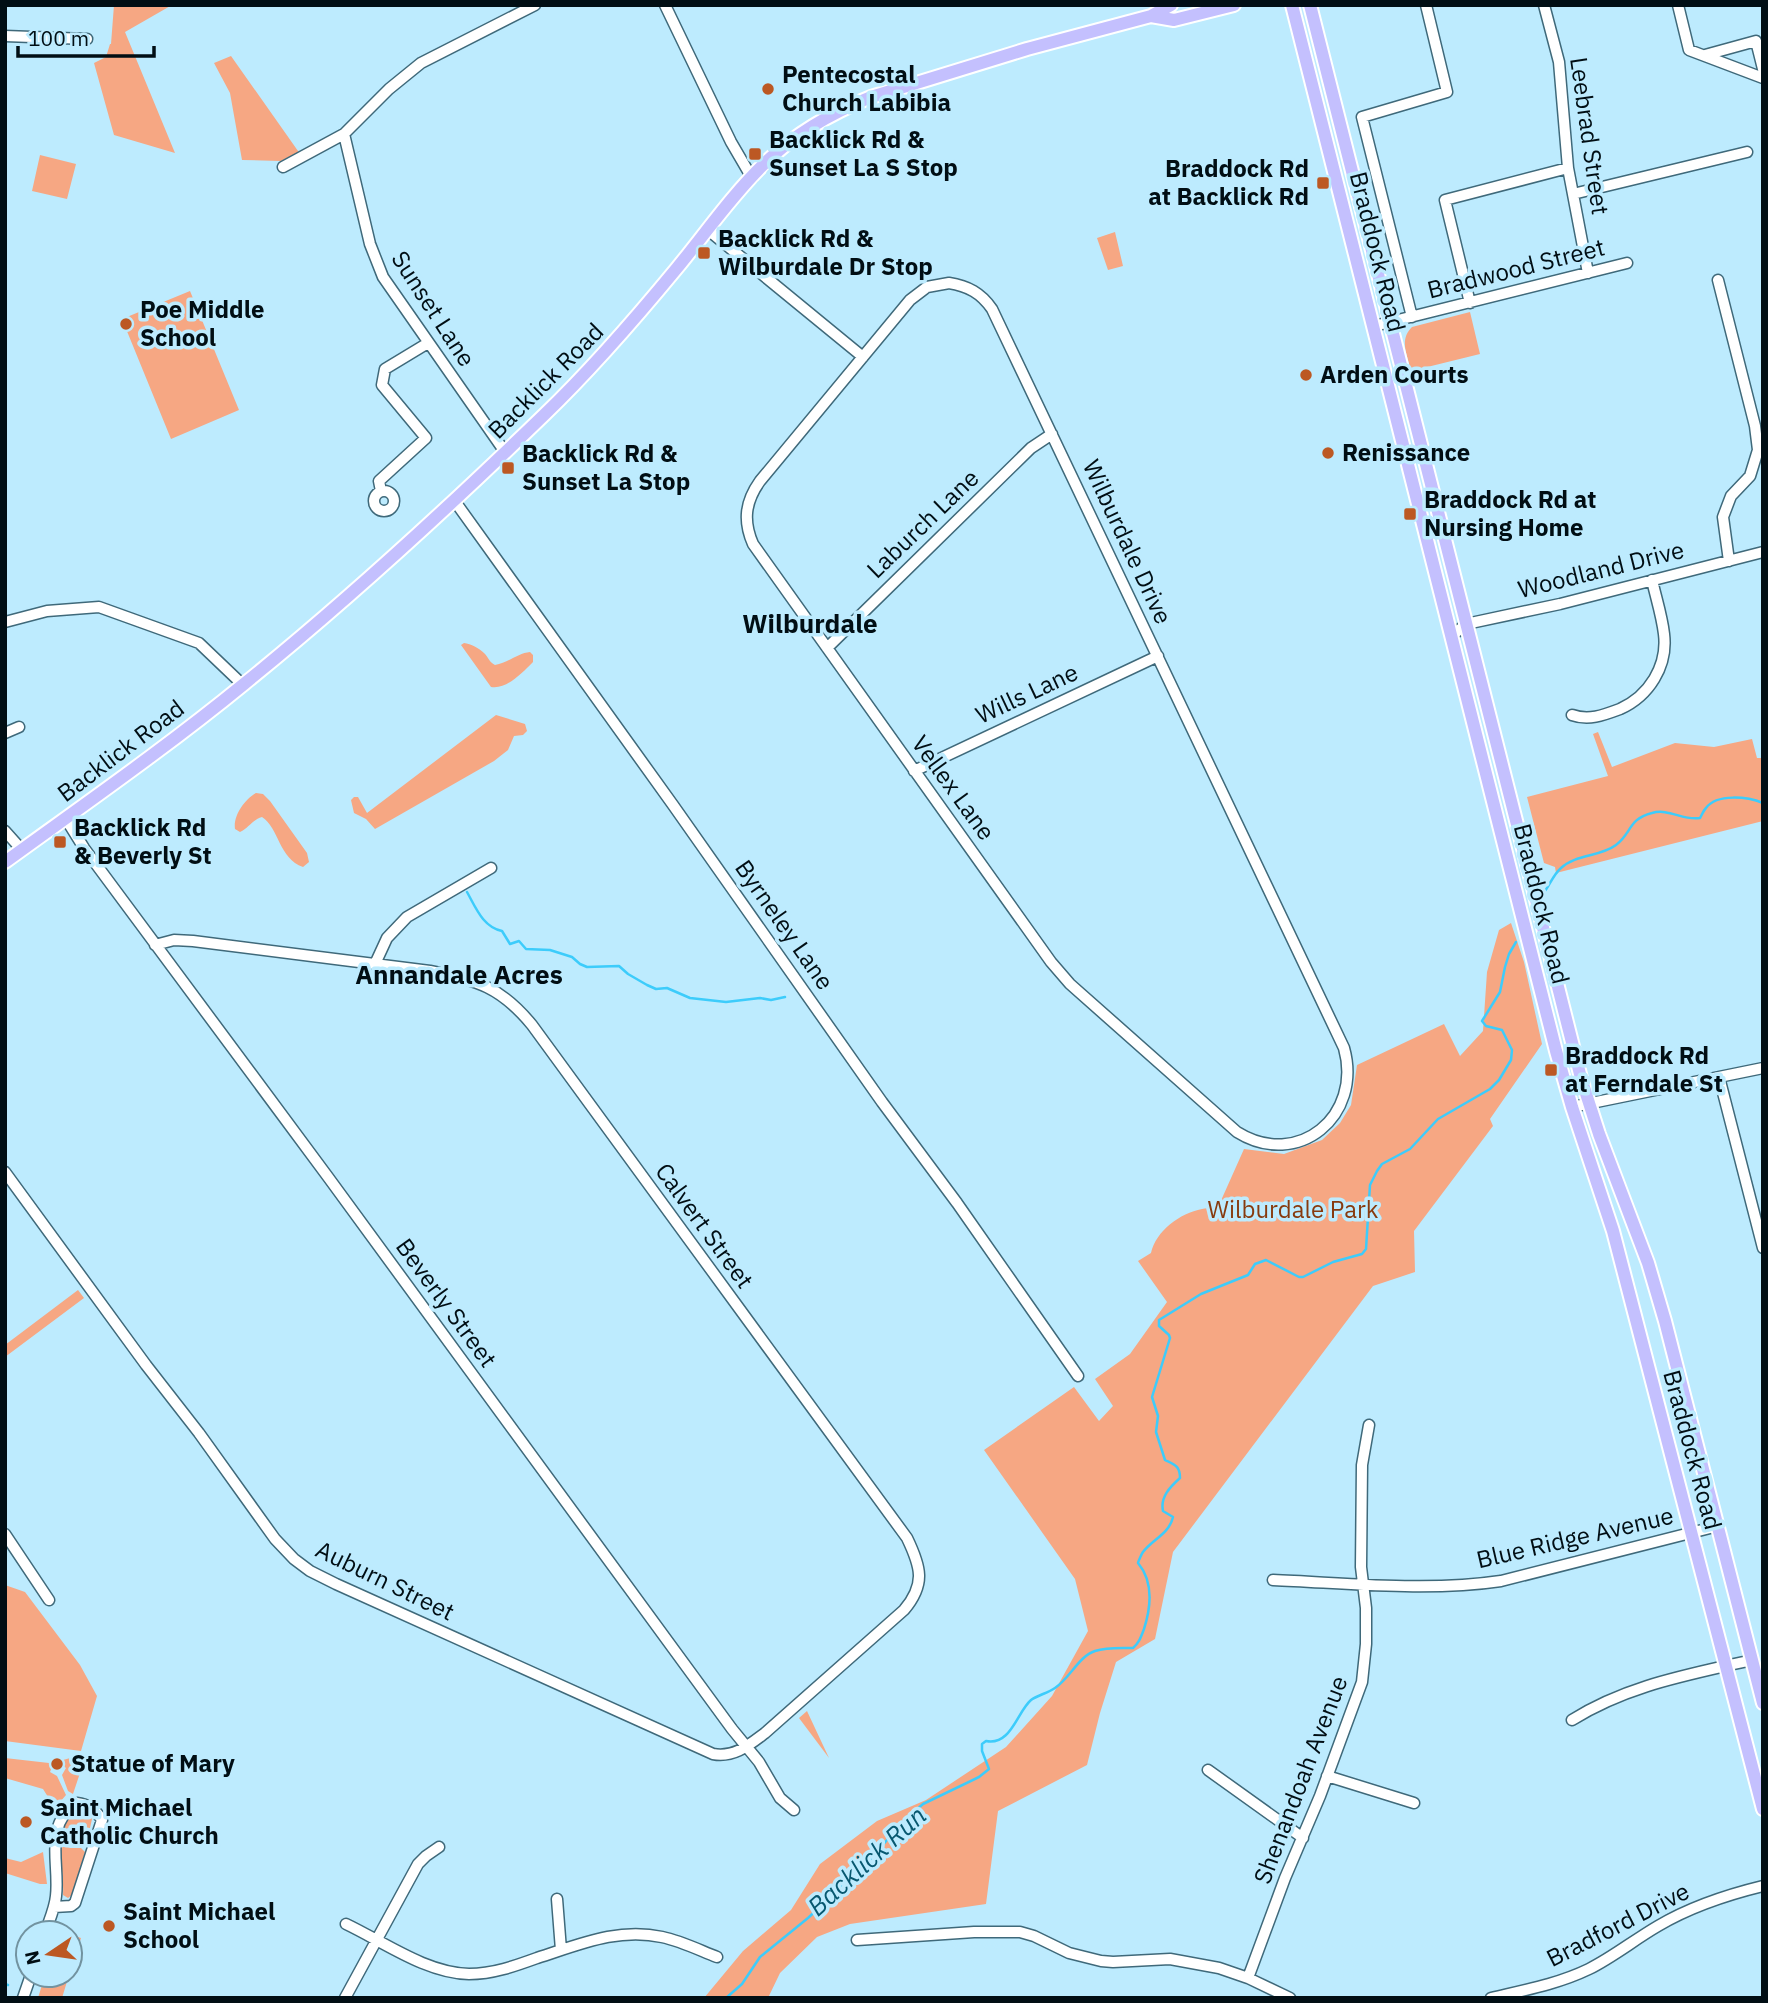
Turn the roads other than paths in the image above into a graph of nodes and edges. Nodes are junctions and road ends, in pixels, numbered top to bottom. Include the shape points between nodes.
1 (535, 5) edge
2 (666, 5) edge
3 (1171, 5) edge
4 (1234, 5) edge
5 (1292, 5) edge
6 (1310, 5) edge
7 (1426, 5) edge
8 (1544, 5) edge
9 (1678, 5) edge
10 (1151, 16) junction
11 (5, 36) edge
12 (87, 39) dead end
13 (1704, 55) junction
14 (1763, 69) edge
15 (1763, 78) edge
16 (344, 134) junction
17 (1747, 152) dead end
18 (283, 167) dead end
19 (1569, 168) junction
20 (752, 178) junction
21 (1573, 194) junction
22 (708, 230) junction
23 (1627, 263) dead end
24 (1588, 273) junction
25 (1718, 280) dead end
26 (1470, 303) junction
27 (1412, 317) junction
28 (1390, 322) junction
29 (1374, 326) junction
30 (428, 343) junction
31 (863, 357) junction
32 (1052, 434) junction
33 (505, 452) junction
34 (381, 491) dead end
35 (454, 500) junction
36 (1763, 552) edge
37 (1729, 561) junction
38 (1652, 580) junction
39 (5, 622) edge
40 (1466, 624) junction
41 (1452, 636) junction
42 (827, 648) junction
43 (1158, 656) junction
44 (243, 685) junction
45 (1572, 715) dead end
46 (19, 727) dead end
47 (5, 733) edge
48 (915, 771) junction
49 (66, 819) junction
50 (5, 831) edge
51 (22, 850) junction
52 (5, 862) edge
53 (491, 868) dead end
54 (155, 945) junction
55 (375, 964) junction
56 (1763, 1068) edge
57 (1719, 1077) junction
58 (1589, 1104) junction
59 (1572, 1107) junction
60 (1323, 1128) joint
61 (5, 1172) edge
62 (1763, 1248) edge
63 (1078, 1376) dead end
64 (1368, 1425) dead end
65 (1718, 1526) junction
66 (1692, 1532) junction
67 (5, 1534) edge
68 (1273, 1580) dead end
69 (1363, 1584) junction
70 (49, 1600) dead end
71 (1752, 1660) junction
72 (1726, 1666) junction
73 (1763, 1703) edge
74 (1572, 1720) dead end
75 (746, 1747) junction
76 (1208, 1770) dead end
77 (1327, 1776) junction
78 (1414, 1803) dead end
79 (1763, 1809) edge
80 (793, 1810) dead end
81 (1303, 1838) junction
82 (439, 1847) dead end
83 (1763, 1886) edge
84 (557, 1899) dead end
85 (54, 1907) junction
86 (50, 1919) edge
87 (346, 1924) dead end
88 (377, 1939) junction
89 (857, 1940) dead end
90 (561, 1950) junction
91 (718, 1957) dead end
92 (1248, 1978) junction
93 (345, 1998) edge
94 (1290, 1998) edge
95 (1491, 1998) edge

1 - 16 street via 421,63
2 - 20 street
3 - 10 main road, Backlick Road
4 - 10 main road, Backlick Road via 1174,20
5 - 29 main road, Braddock Road
6 - 28 main road, Braddock Road
7 - 27 street via 1447,92 1362,117
8 - 19 street, Leebrad Street via 1559,62
9 - 13 street via 1689,50
10 - 20 main road, Backlick Road via 871,97 802,133
11 - 12 street
13 - 14 street via 1756,41
13 - 15 street
16 - 18 street
16 - 30 street, Sunset Lane via 375,261
17 - 21 street
19 - 21 street, Leebrad Street
19 - 26 street via 1445,200
20 - 22 main road, Backlick Road
21 - 24 street, Leebrad Street
22 - 31 street
22 - 33 main road, Backlick Road via 592,368
23 - 24 street, Bradwood Street
24 - 26 street, Bradwood Street
25 - 37 street via 1758,450 1750,476 1731,496 1723,517
26 - 27 street, Bradwood Street
27 - 28 street, Bradwood Street
28 - 29 street, Bradwood Street
28 - 40 main road, Braddock Road
29 - 41 main road, Braddock Road
30 - 33 street, Sunset Lane
30 - 34 street via 385,369 382,384 426,438 379,481
31 - 32 street, Wilburdale Drive via 918,293 949,283 969,288 992,309
31 - 42 street, Vellex Lane via 760,481 746,510 753,544
32 - 42 street, Laburch Lane via 1031,448
32 - 43 street, Wilburdale Drive
33 - 35 main road, Backlick Road
35 - 44 main road, Backlick Road
35 - 63 street, Byrneley Lane
36 - 37 street, Woodland Drive
37 - 38 street, Woodland Drive
38 - 40 street, Woodland Drive
38 - 45 street via 1665,646 1654,681 1617,710 1594,717
39 - 44 street via 47,611 99,607 199,643
40 - 41 street, Woodland Drive
40 - 58 main road, Braddock Road
41 - 59 main road, Braddock Road
42 - 48 street, Vellex Lane
43 - 48 street, Wills Lane
43 - 60 street, Wilburdale Drive via 1344,1048 1348,1085 1339,1109
44 - 49 main road, Backlick Road
46 - 47 street
48 - 60 street, Vellex Lane via 1051,962 1077,992 1168,1073 1237,1132 1257,1141 1295,1142
49 - 51 main road, Backlick Road
49 - 54 street, Beverly Street
50 - 51 street
51 - 52 main road, Backlick Road
53 - 55 street via 407,917 387,938
54 - 55 street, Calvert Street via 193,941
54 - 75 street, Beverly Street
55 - 75 street, Calvert Street via 464,977 496,991 522,1012 895,1519 915,1553 919,1583 904,1610
56 - 57 street
57 - 58 street
57 - 62 street
58 - 59 street
58 - 65 main road, Braddock Road via 1648,1264
59 - 66 main road, Braddock Road via 1609,1219
61 - 75 street, Auburn Street via 294,1559 336,1584 713,1754 729,1755
64 - 69 street, Shenandoah Avenue via 1362,1465
65 - 66 street, Blue Ridge Avenue
65 - 71 main road, Braddock Road
66 - 69 street, Blue Ridge Avenue via 1501,1581
66 - 72 main road, Braddock Road
67 - 70 street
68 - 69 street, Blue Ridge Avenue
69 - 77 street, Shenandoah Avenue via 1366,1644 1362,1682
71 - 72 street
71 - 73 main road, Braddock Road
72 - 74 street via 1631,1690
72 - 79 main road, Braddock Road
75 - 80 street, Beverly Street
76 - 81 street
77 - 78 street
77 - 81 street, Shenandoah Avenue
81 - 92 street, Shenandoah Avenue
82 - 88 street via 418,1864
83 - 95 street, Bradford Drive via 1690,1910 1570,1977
84 - 90 street
85 - 85 street via 75,1903 102,1820 81,1803 69,1808 57,1833
85 - 86 street
87 - 88 street
88 - 90 street via 422,1963 469,1974 503,1969
88 - 93 street
89 - 92 street via 1020,1932 1086,1958 1185,1961
90 - 91 street via 606,1936 642,1934 676,1940
92 - 94 street

